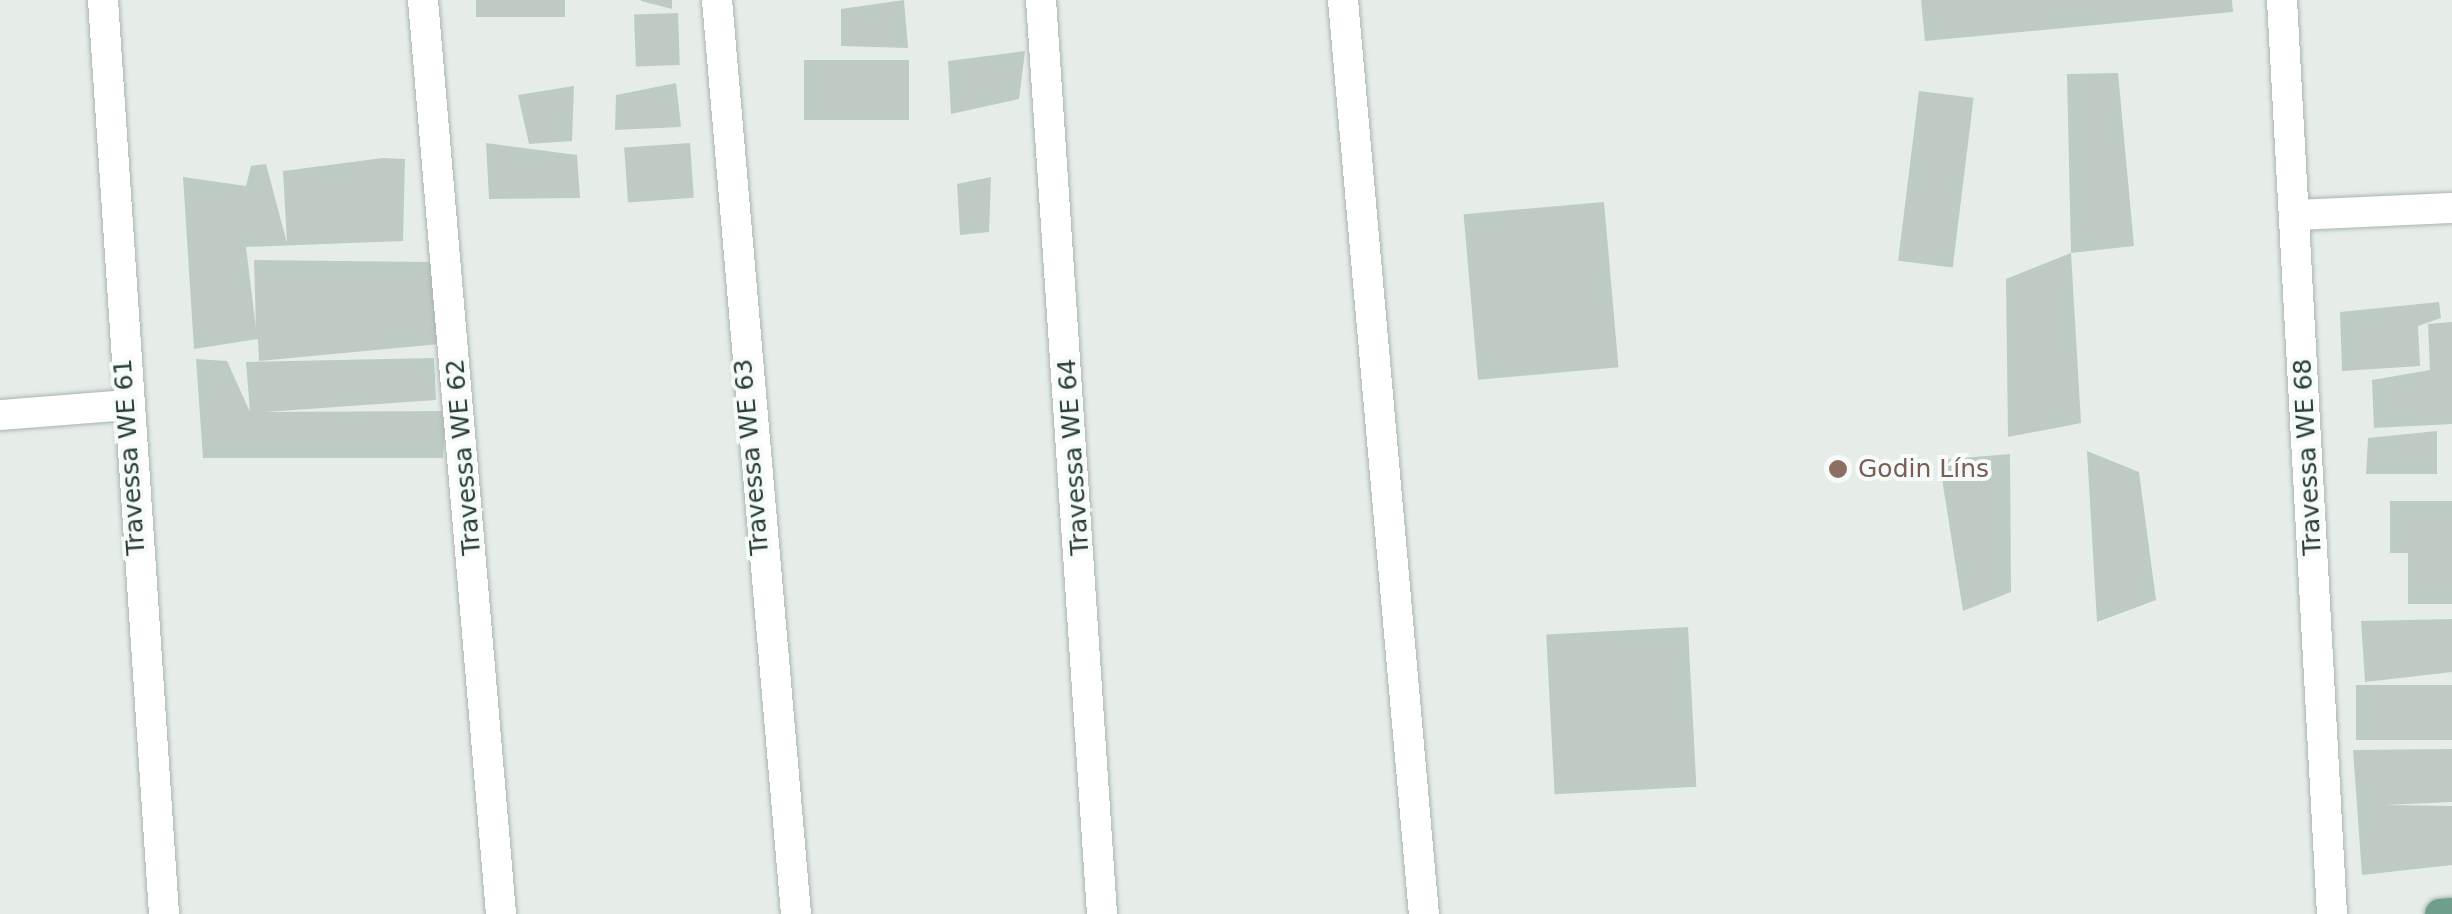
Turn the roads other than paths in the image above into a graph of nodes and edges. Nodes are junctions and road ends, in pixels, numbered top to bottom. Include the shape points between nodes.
1 (103, 0) edge
2 (424, 0) edge
3 (717, 0) edge
4 (1041, 0) edge
5 (1344, 0) edge
6 (2282, 0) edge
7 (2452, 208) edge
8 (2295, 216) junction
9 (126, 405) junction
10 (0, 414) edge
11 (2452, 913) edge
12 (164, 914) edge
13 (501, 914) edge
14 (796, 914) edge
15 (1102, 914) edge
16 (1424, 914) edge
17 (2332, 914) edge
18 (2440, 914) edge

1 - 9 street, Travessa WE 61
2 - 13 street, Travessa WE 62
3 - 14 street, Travessa WE 63
4 - 15 street, Travessa WE 64
5 - 16 street
6 - 8 street, Travessa WE 68
7 - 8 street
8 - 17 street, Travessa WE 68
9 - 10 street
9 - 12 street, Travessa WE 61
11 - 18 main road

